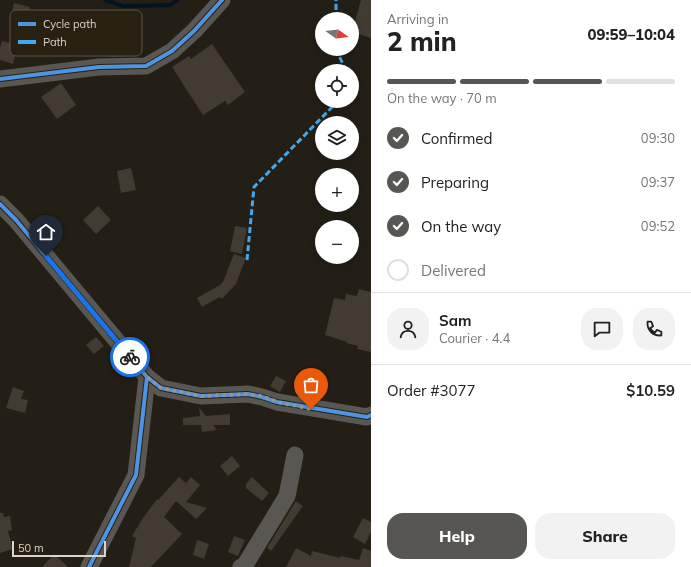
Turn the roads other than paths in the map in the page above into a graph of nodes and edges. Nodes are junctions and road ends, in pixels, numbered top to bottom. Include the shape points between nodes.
1 (222, 0) edge
2 (0, 79) edge
3 (0, 204) edge
4 (147, 377) junction
5 (370, 417) edge
6 (295, 454) dead end
7 (246, 566) edge
8 (89, 567) edge

1 - 2 street via 172,51 146,66 99,67
3 - 4 street
4 - 5 street via 161,388 201,396 248,394 277,402
4 - 8 street via 136,475
6 - 7 street via 286,496

